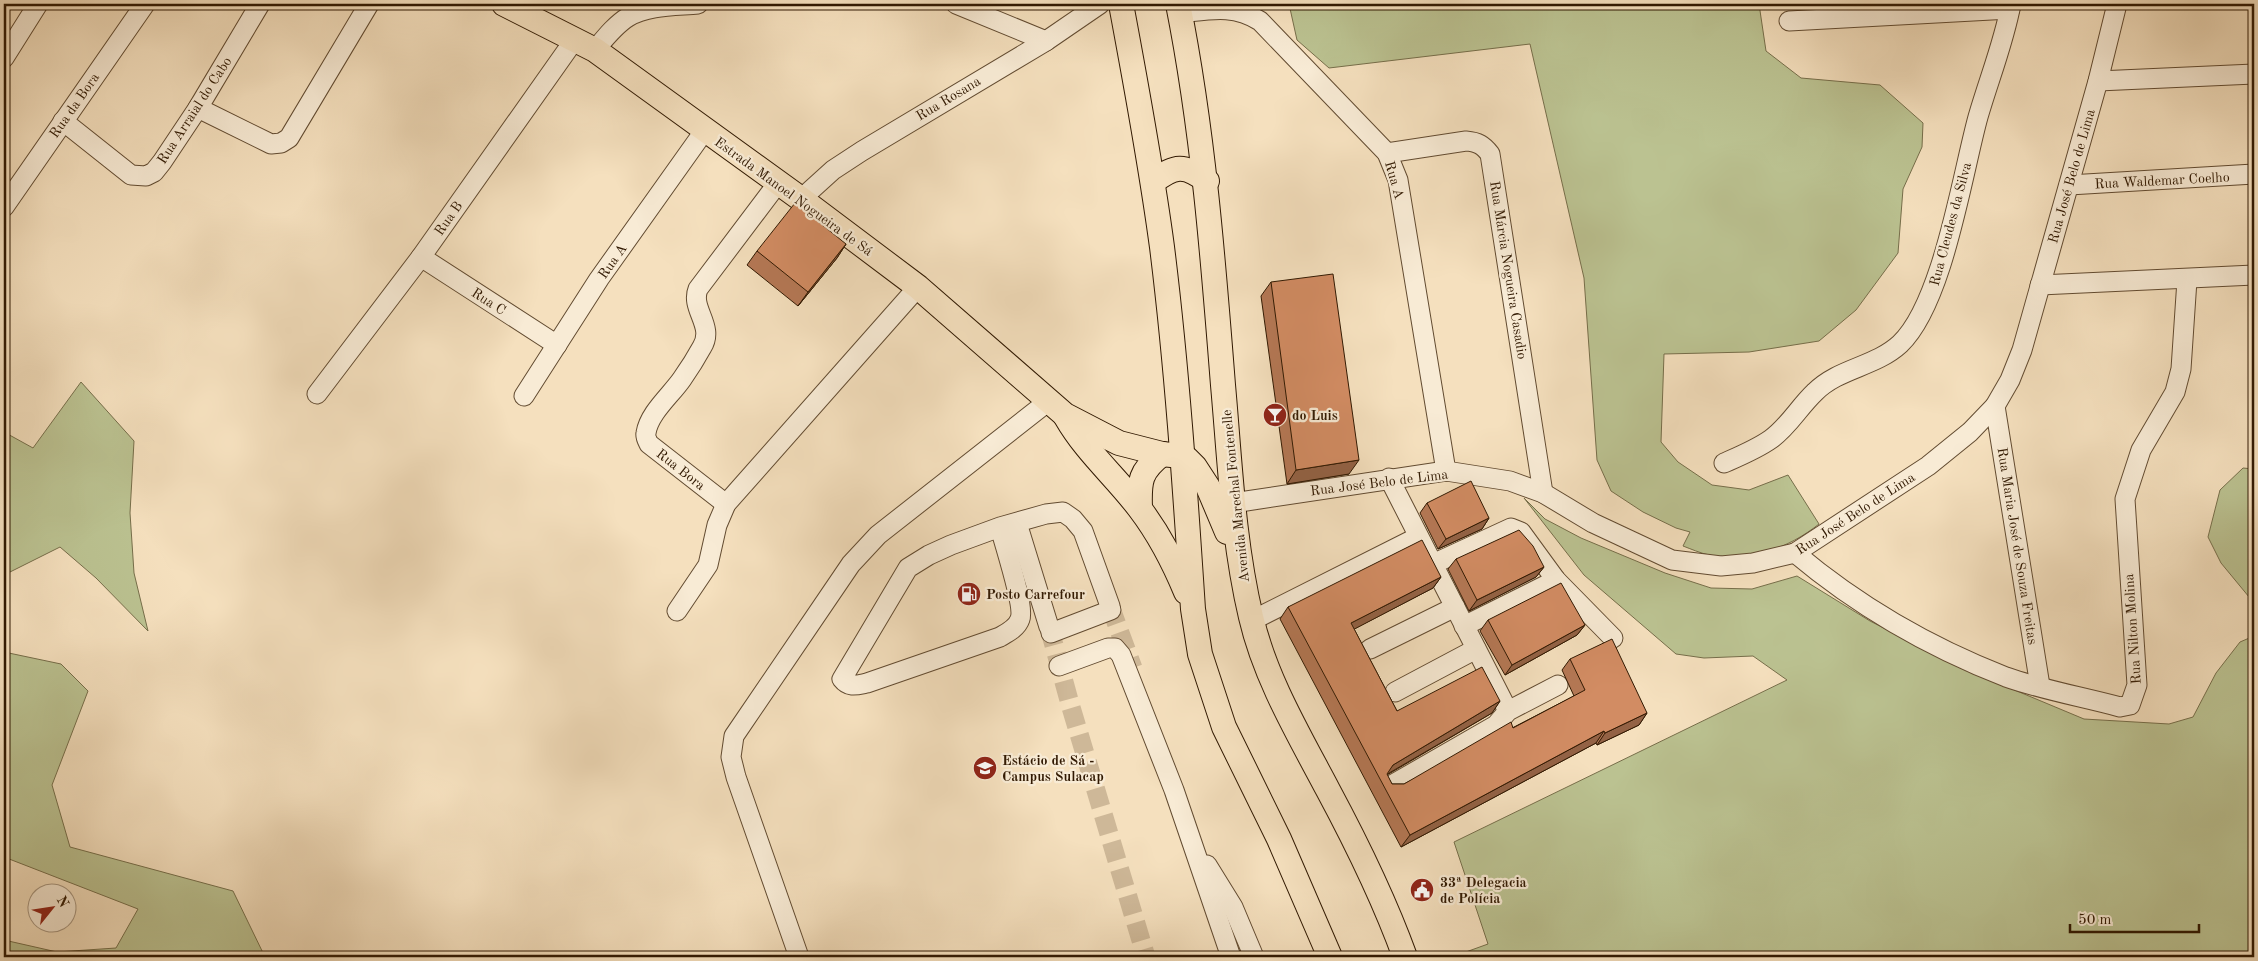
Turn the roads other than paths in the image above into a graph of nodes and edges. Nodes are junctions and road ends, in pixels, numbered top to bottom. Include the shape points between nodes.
1 (38, 4) edge
2 (145, 4) edge
3 (260, 4) edge
4 (369, 4) edge
5 (504, 4) edge
6 (698, 4) edge
7 (956, 4) edge
8 (1100, 4) edge
9 (1121, 4) edge
10 (2117, 4) edge
11 (2010, 7) edge
12 (1179, 9) edge
13 (1789, 21) dead end
14 (1046, 41) junction
15 (585, 44) junction
16 (4, 58) edge
17 (2254, 74) edge
18 (2098, 82) junction
19 (198, 108) junction
20 (63, 122) junction
21 (705, 130) junction
22 (1387, 153) junction
23 (2254, 174) edge
24 (1206, 181) junction
25 (1153, 182) junction
26 (778, 183) junction
27 (2070, 185) junction
28 (800, 199) junction
29 (4, 207) edge
30 (421, 257) junction
31 (2254, 275) edge
32 (2187, 280) junction
33 (2040, 285) junction
34 (918, 287) junction
35 (557, 345) junction
36 (317, 394) dead end
37 (524, 396) dead end
38 (1995, 406) junction
39 (1057, 408) junction
40 (1172, 455) junction
41 (1724, 463) dead end
42 (1446, 471) junction
43 (1389, 478) junction
44 (1543, 493) junction
45 (1233, 503) junction
46 (726, 504) junction
47 (1140, 508) junction
48 (1008, 525) junction
49 (1418, 537) junction
50 (1795, 553) junction
51 (1433, 564) junction
52 (1240, 568) junction
53 (1556, 580) junction
54 (1454, 607) junction
55 (1193, 609) junction
56 (677, 611) dead end
57 (1252, 621) junction
58 (1464, 626) junction
59 (1613, 638) edge
60 (1370, 649) dead end
61 (1476, 650) junction
62 (1059, 666) dead end
63 (1558, 685) dead end
64 (2040, 686) junction
65 (1395, 692) dead end
66 (1508, 711) junction
67 (1390, 786) edge
68 (1200, 847) dead end
69 (799, 957) edge
70 (1231, 957) edge
71 (1254, 957) edge
72 (1330, 957) edge
73 (1405, 957) edge

1 - 16 street
2 - 20 street, Rua da Bora
3 - 19 street, Rua Arraial do Cabo
4 - 19 street via 289,138 281,143 271,144
5 - 15 main road, Estrada Manoel Nogueira de Sá
6 - 15 street, Rua B via 651,9 630,15
7 - 14 street
8 - 14 street, Rua Rosana
9 - 25 main road
10 - 18 street, Rua José Belo de Lima
11 - 13 street
11 - 41 street, Rua Cleudes da Silva via 1941,265 1917,320 1901,343 1876,361 1832,378 1814,392 1772,439
12 - 22 street, Rua A via 1223,8 1247,13 1260,22
12 - 24 main road, Avenida Marechal Fontenelle
14 - 28 street, Rua Rosana via 862,150
15 - 21 main road, Estrada Manoel Nogueira de Sá
15 - 30 street, Rua B
17 - 18 street
18 - 27 street, Rua José Belo de Lima
19 - 20 street, Rua Arraial do Cabo via 154,172 139,177 131,175
20 - 29 street, Rua da Bora
21 - 26 main road, Estrada Manoel Nogueira de Sá
21 - 35 street, Rua A via 599,279
22 - 42 street, Rua A via 1398,180
22 - 44 street, Rua Márcia Nogueira Casadio via 1466,141 1477,142 1490,154
23 - 27 street, Rua Waldemar Coelho
24 - 25 main road via 1195,172 1177,168
24 - 45 main road, Avenida Marechal Fontenelle
25 - 40 main road via 1172,334
26 - 28 main road, Estrada Manoel Nogueira de Sá
26 - 46 street, Rua Bora via 698,289 695,296 705,323 704,344 650,421 646,437 649,444
27 - 33 street, Rua José Belo de Lima
28 - 34 main road, Estrada Manoel Nogueira de Sá
30 - 35 street, Rua C
30 - 36 street, Rua B
31 - 32 street
32 - 33 street
32 - 64 street, Rua Nilton Molina via 2180,369 2175,392 2141,450 2125,498 2136,693 2130,705 2120,707
33 - 38 street, Rua José Belo de Lima via 2022,350
34 - 39 main road, Estrada Manoel Nogueira de Sá
34 - 46 street
35 - 37 street, Rua A
38 - 50 street, Rua José Belo de Lima via 1970,432 1928,466
38 - 64 street, Rua Maria José de Souza Freitas
39 - 40 main road, Estrada Manoel Nogueira de Sá via 1119,443
39 - 47 main road, Estrada Manoel Nogueira de Sá via 1088,450
39 - 69 street via 878,535 850,564 734,736 731,757 736,777
40 - 47 main road via 1146,468 1140,486
40 - 52 main road via 1195,467 1208,487
40 - 55 main road
42 - 43 street, Rua José Belo de Lima
42 - 44 street, Rua José Belo de Lima via 1510,481
43 - 45 street, Rua José Belo de Lima
43 - 49 street
44 - 50 street, Rua José Belo de Lima via 1593,522 1672,560 1721,566 1753,564
45 - 52 main road, Avenida Marechal Fontenelle
46 - 56 street via 717,525 708,565
47 - 55 main road, Estrada Manoel Nogueira de Sá via 1176,569
48 - 48 street via 1050,630 1111,608 1082,531 1073,519 1063,512
48 - 48 street via 928,555 908,568 842,679 846,685 867,683 1000,637 1014,628 1020,619 1020,604
49 - 51 street
49 - 57 street
50 - 64 street, Rua Nilton Molina via 1833,585 1872,611 1958,656 2008,677
51 - 53 street via 1511,528 1521,532
51 - 54 street
52 - 57 main road, Avenida Marechal Fontenelle
53 - 58 street
53 - 59 street
54 - 58 street
54 - 60 street
55 - 72 main road via 1200,654 1224,728 1283,848
57 - 73 main road, Avenida Marechal Fontenelle via 1268,668 1294,726 1371,874
58 - 61 street
61 - 65 street
61 - 66 street
62 - 70 street via 1108,648 1115,648 1121,655 1174,790
63 - 66 street
66 - 67 street via 1496,726
68 - 71 street via 1208,867 1234,908

